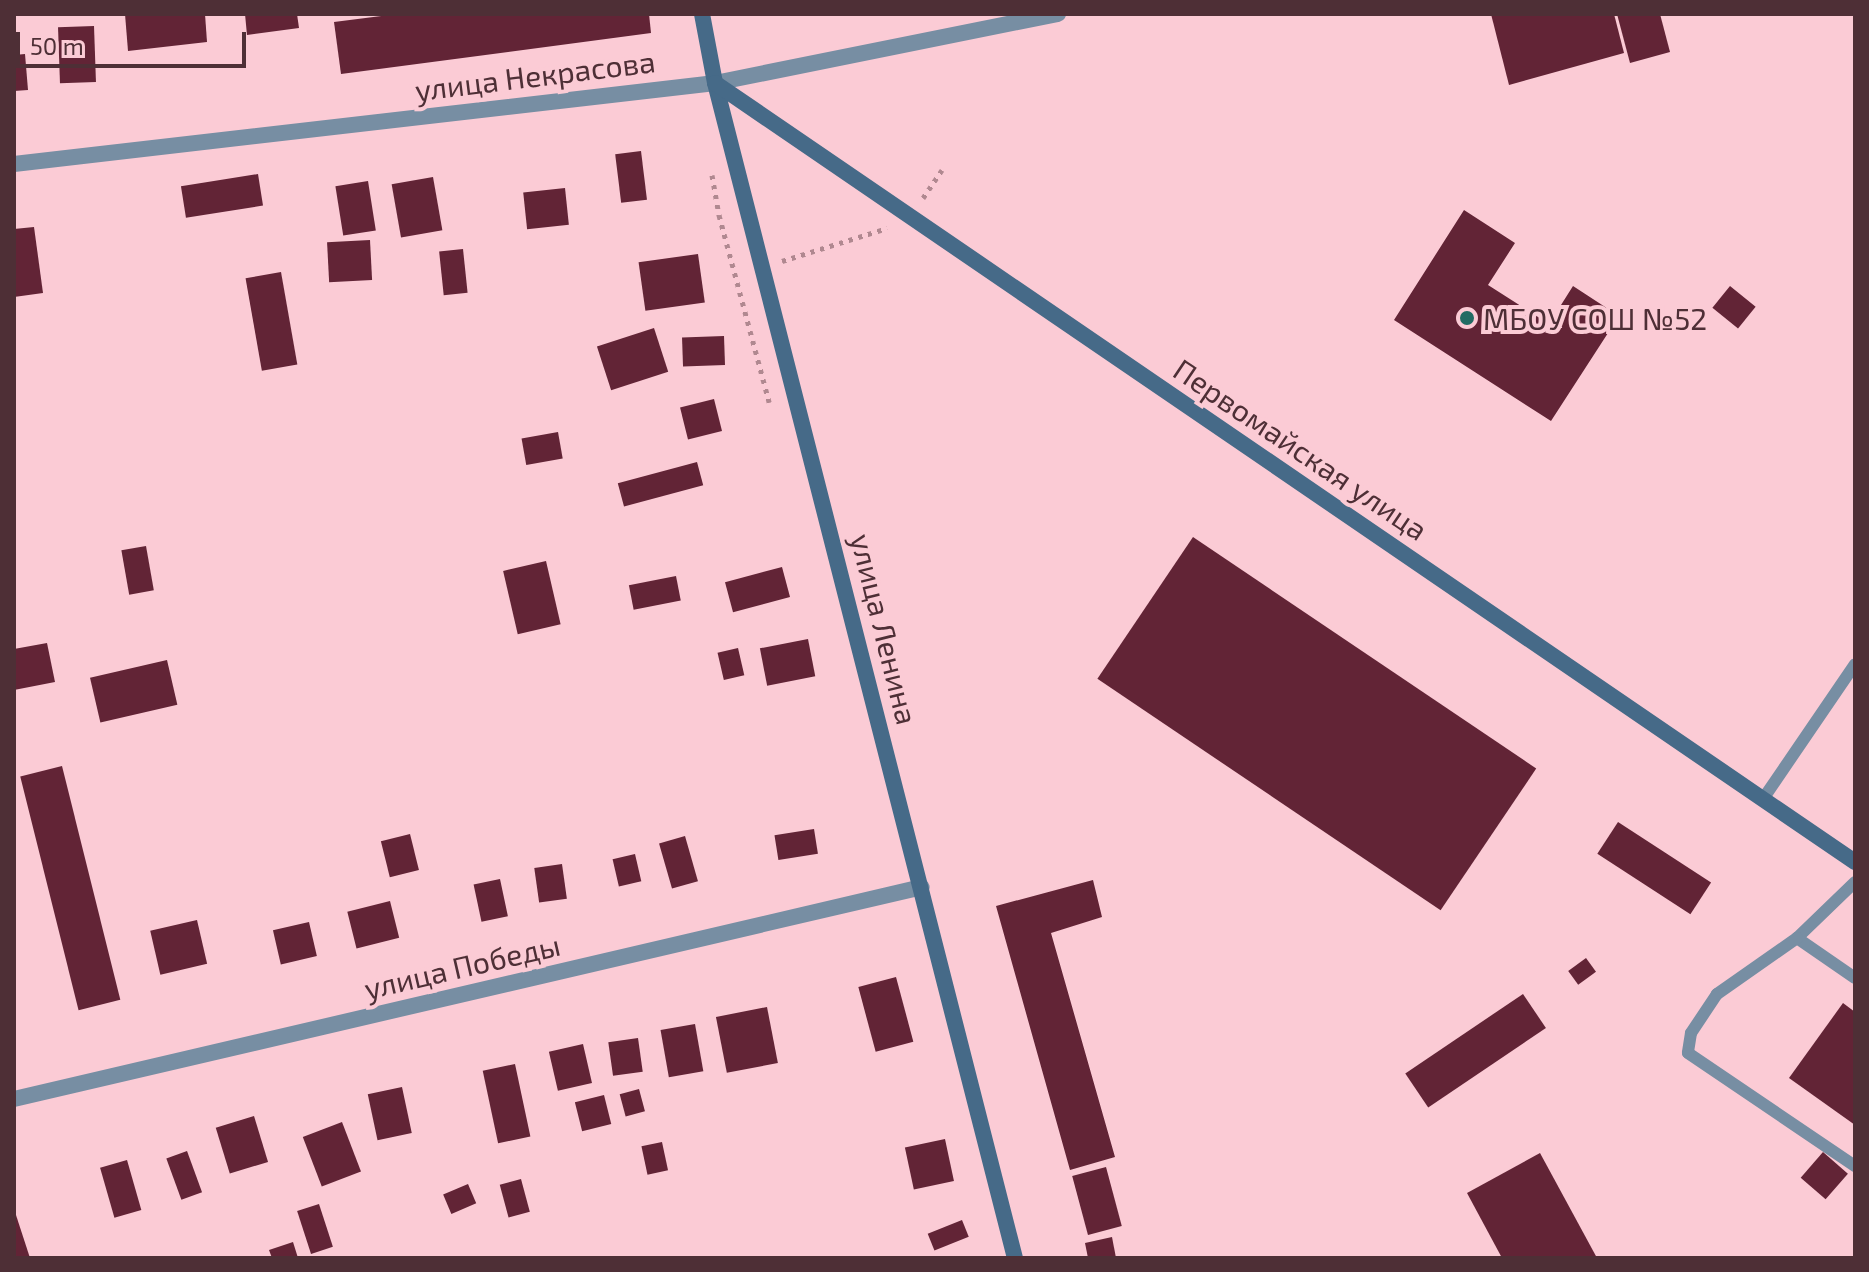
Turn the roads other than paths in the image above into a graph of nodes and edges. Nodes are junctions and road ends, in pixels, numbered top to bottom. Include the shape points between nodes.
1 (702, 14) edge
2 (1058, 14) edge
3 (715, 83) junction
4 (14, 164) edge
5 (1855, 664) edge
6 (1763, 799) junction
7 (1855, 862) edge
8 (1855, 882) edge
9 (922, 887) junction
10 (1797, 938) junction
11 (1855, 978) edge
12 (14, 1099) edge
13 (1855, 1166) edge
14 (1015, 1258) edge

1 - 3 street, улица Ленина
2 - 3 street, улица Некрасова
3 - 4 street, улица Некрасова
3 - 6 street, Первомайская улица
3 - 9 street, улица Ленина
5 - 6 lane
6 - 7 street, Первомайская улица
8 - 10 lane
9 - 12 street, улица Победы
9 - 14 street, улица Ленина
10 - 11 lane
10 - 13 lane via 1717,994 1691,1033 1688,1053

